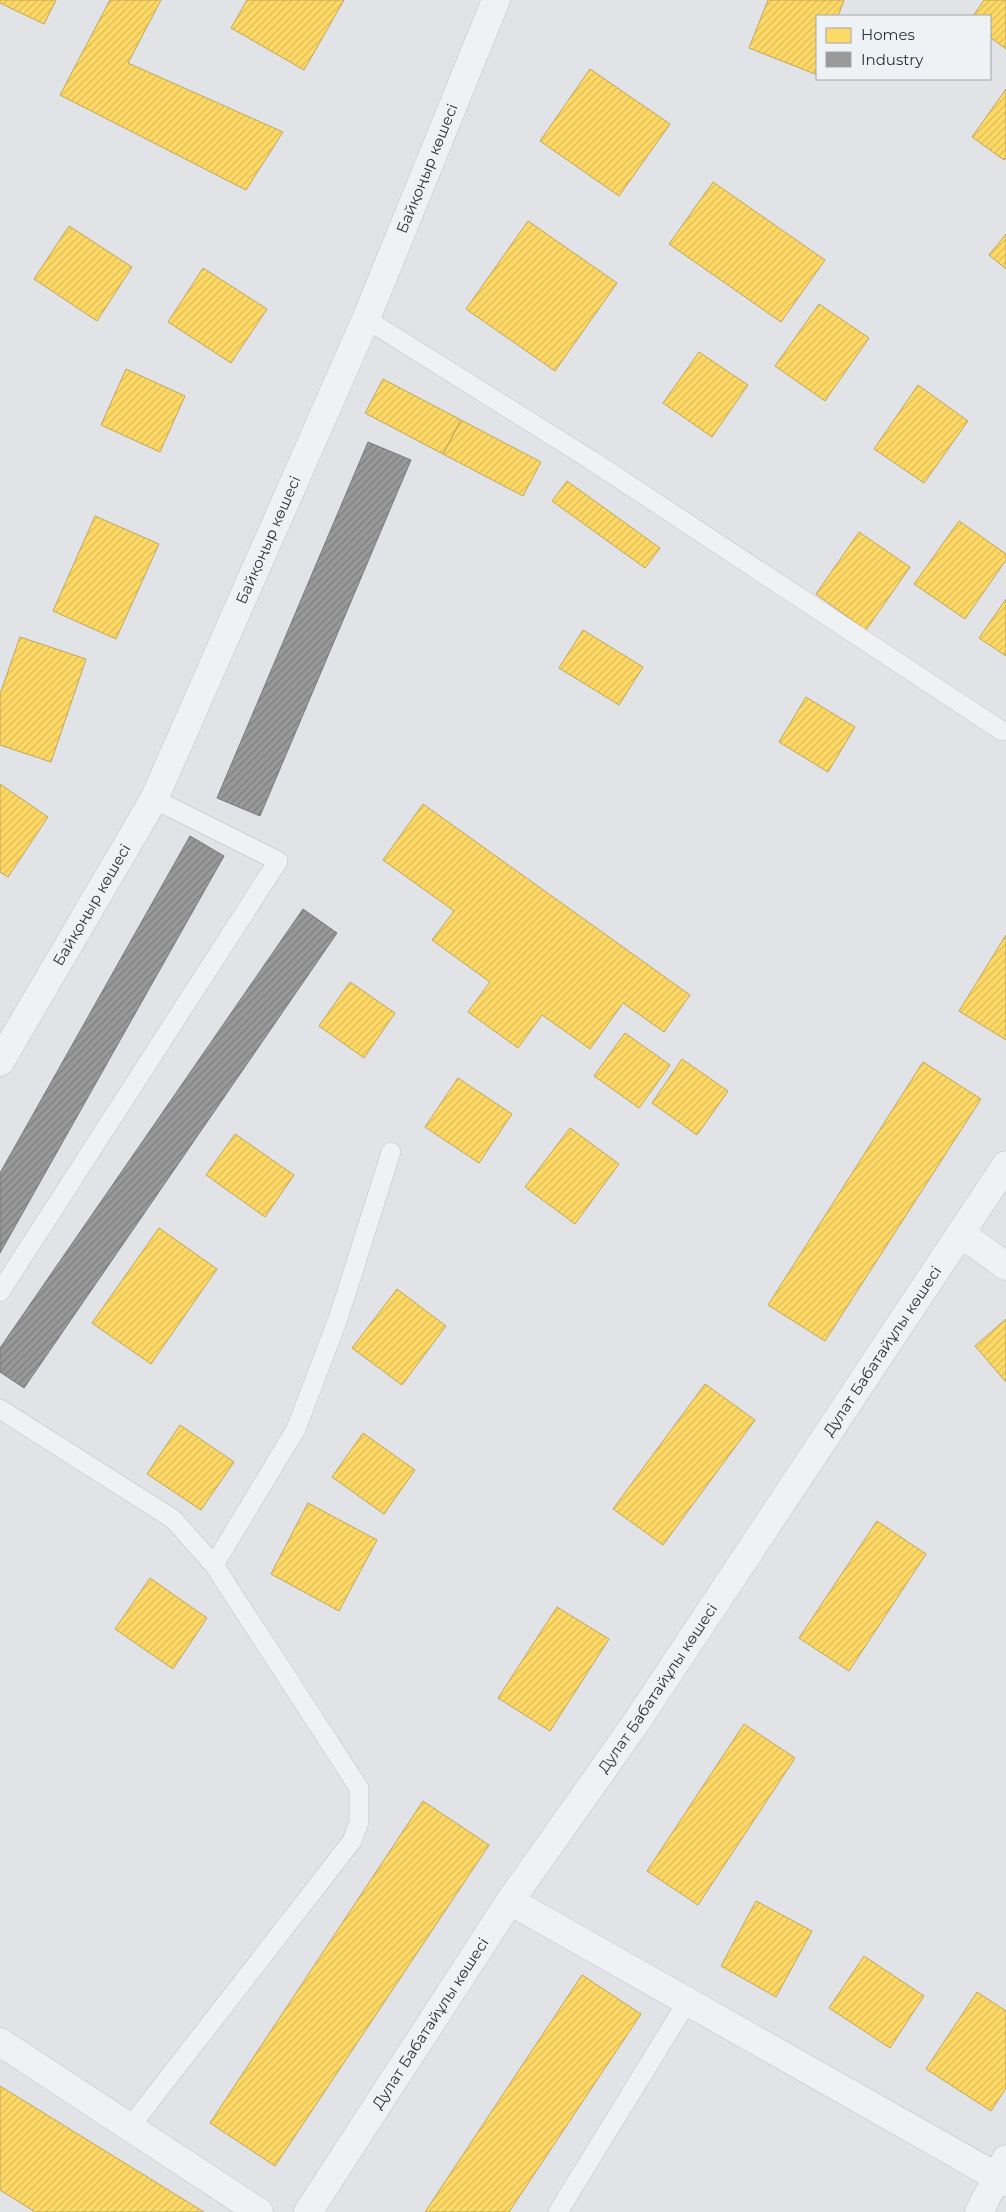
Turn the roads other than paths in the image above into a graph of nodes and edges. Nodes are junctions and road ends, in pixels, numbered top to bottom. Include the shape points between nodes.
1 (496, 0) edge
2 (366, 319) junction
3 (1002, 731) dead end
4 (154, 800) junction
5 (0, 1062) edge
6 (391, 1152) dead end
7 (1006, 1165) edge
8 (961, 1234) junction
9 (1006, 1266) edge
10 (0, 1292) edge
11 (0, 1409) edge
12 (214, 1565) junction
13 (510, 1901) junction
14 (687, 2002) junction
15 (0, 2042) edge
16 (130, 2127) junction
17 (1003, 2173) edge
18 (260, 2212) edge
19 (308, 2212) edge
20 (558, 2212) edge
21 (979, 2212) edge

1 - 2 street, Байқоңыр көшесі
2 - 3 lane via 591,460
2 - 4 street, Байқоңыр көшесі
4 - 5 street, Байқоңыр көшесі
4 - 10 lane via 278,861
6 - 12 lane via 339,1316 296,1429
7 - 8 street, Дулат Бабатайұлы көшесі
8 - 9 street
8 - 13 street, Дулат Бабатайұлы көшесі via 635,1724
11 - 12 lane via 173,1519
12 - 16 lane via 359,1788 359,1822 352,1841
13 - 14 street
13 - 19 street, Дулат Бабатайұлы көшесі
14 - 17 street
14 - 20 lane
15 - 16 street
16 - 18 street
17 - 21 street

